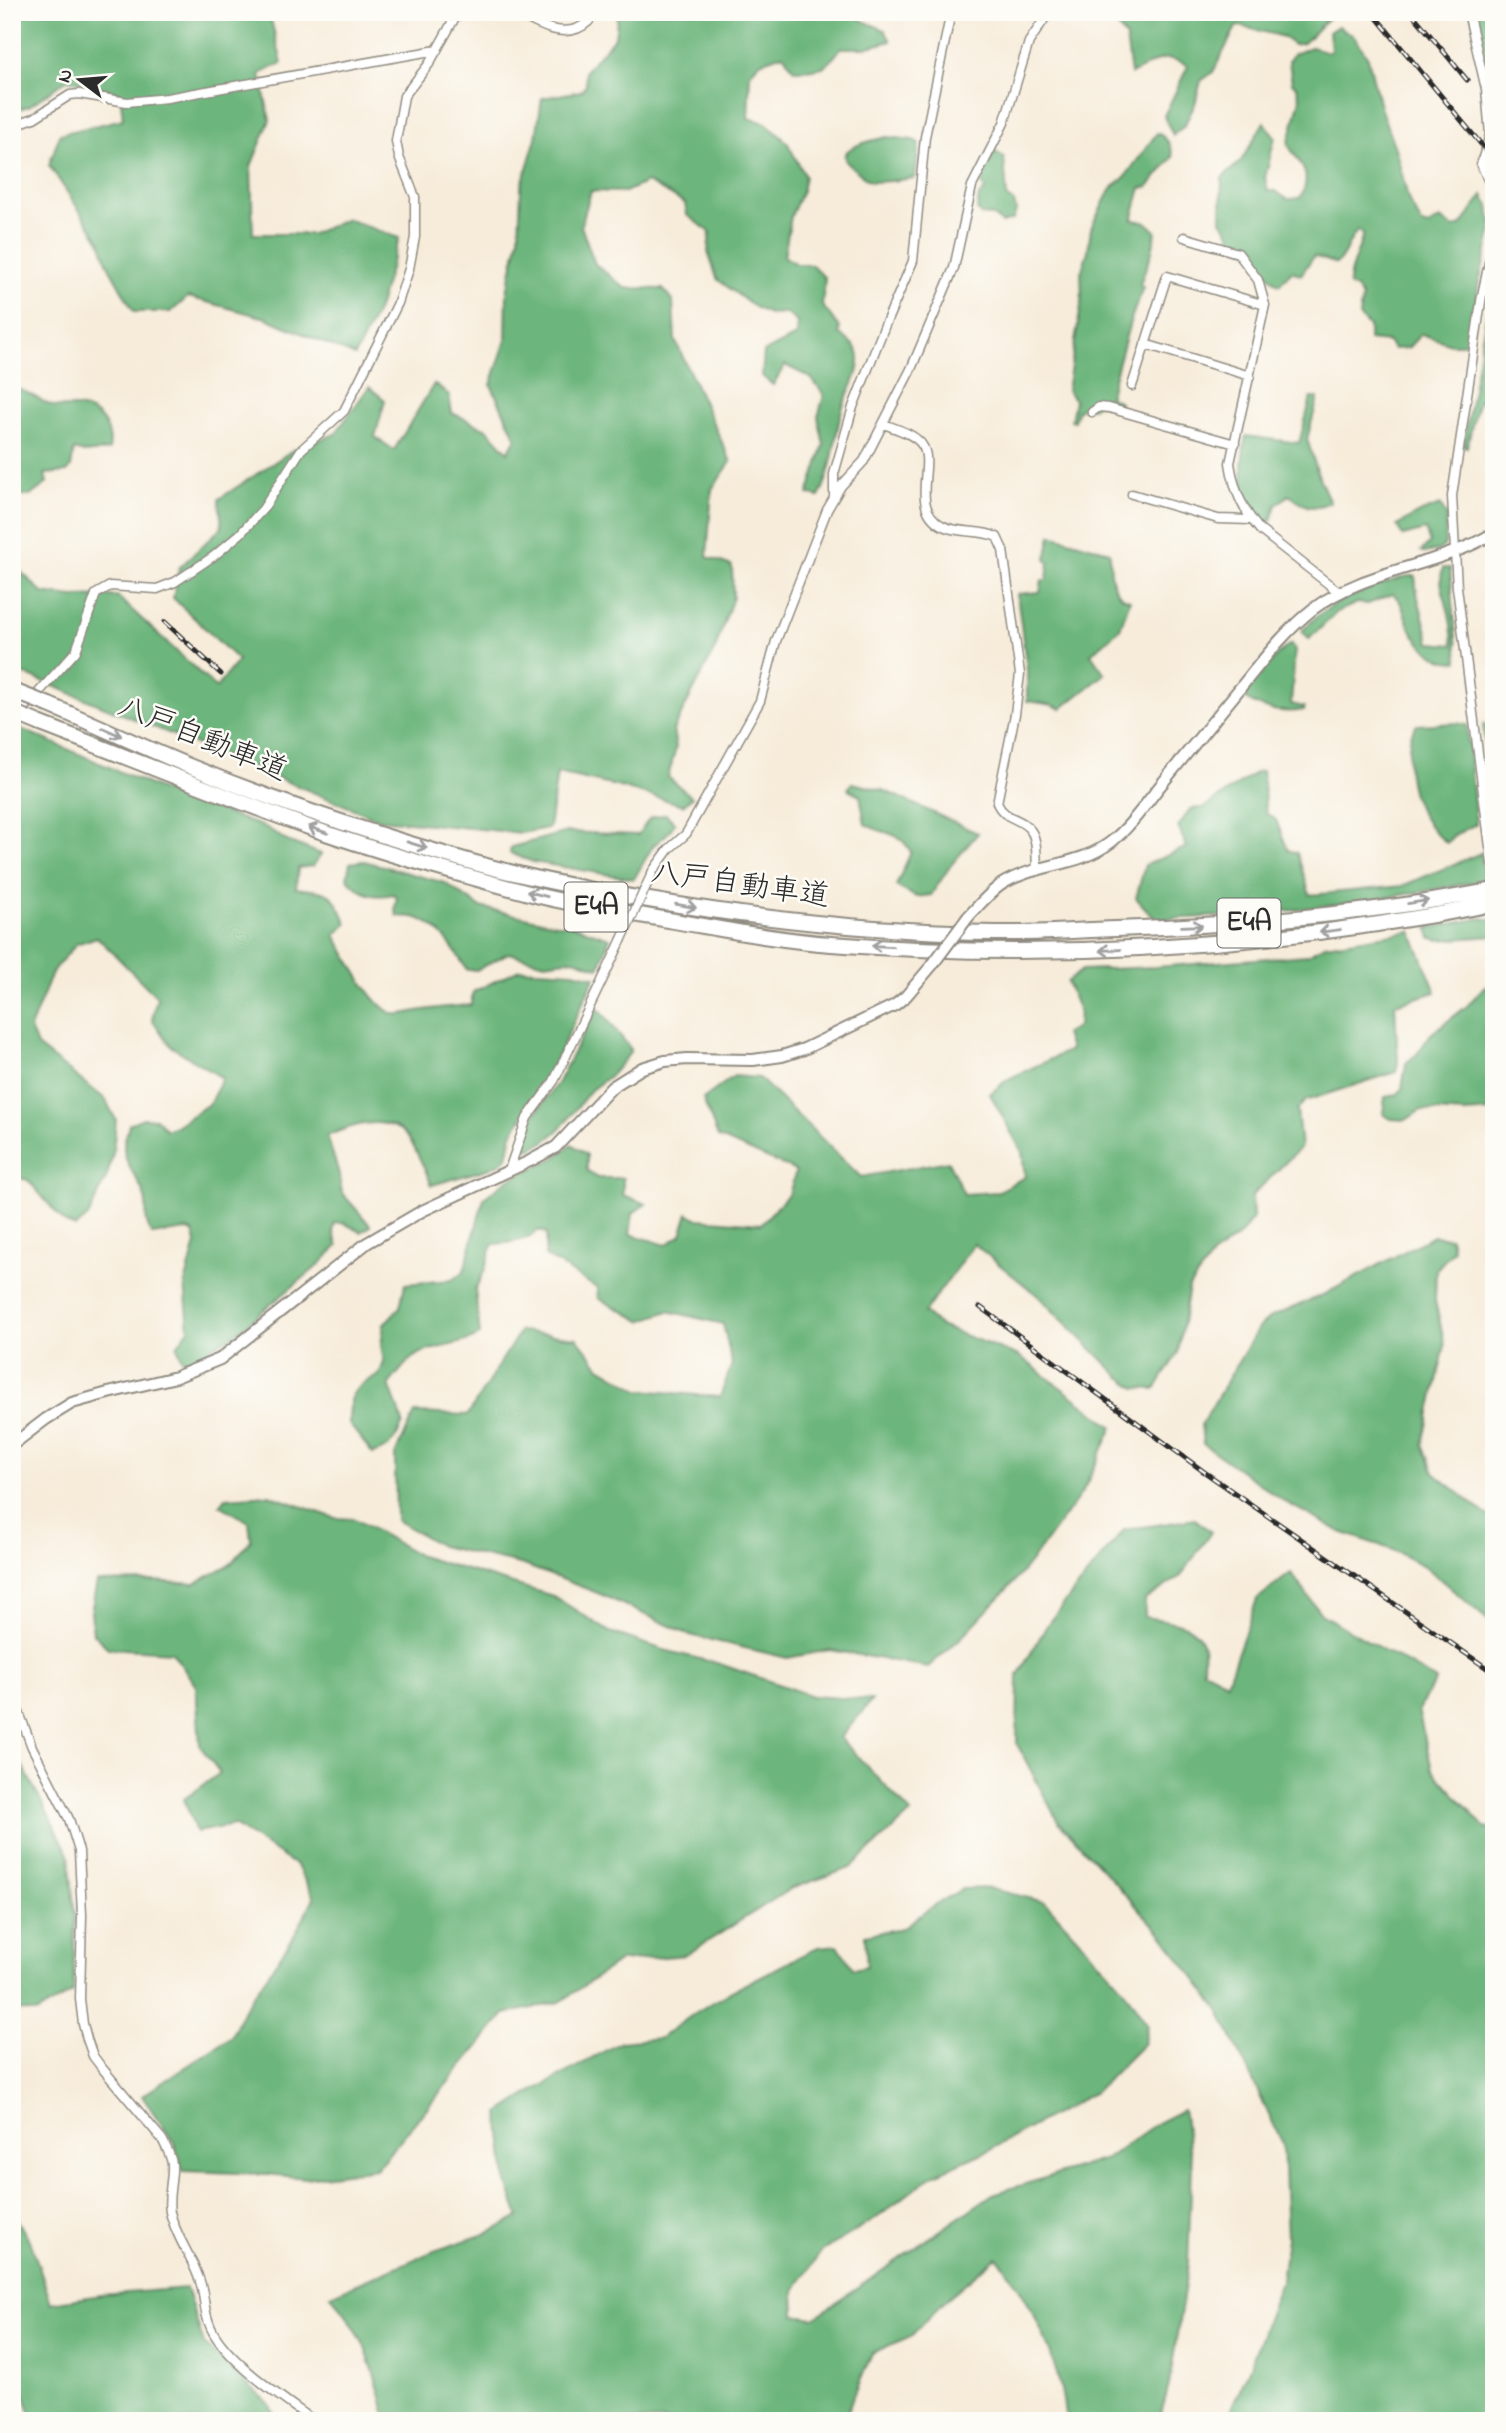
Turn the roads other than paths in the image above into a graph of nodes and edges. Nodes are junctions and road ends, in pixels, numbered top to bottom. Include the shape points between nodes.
1 (458, 12) edge
2 (515, 12) edge
3 (951, 12) edge
4 (1049, 12) edge
5 (1468, 12) edge
6 (589, 21) dead end
7 (437, 50) junction
8 (12, 126) edge
9 (1494, 193) edge
10 (1184, 237) dead end
11 (1494, 240) edge
12 (1265, 304) junction
13 (1145, 344) junction
14 (1250, 376) junction
15 (1132, 386) dead end
16 (1092, 412) dead end
17 (884, 424) junction
18 (1235, 444) junction
19 (1132, 494) dead end
20 (834, 498) junction
21 (1251, 520) junction
22 (1494, 533) edge
23 (1454, 553) junction
24 (1340, 593) junction
25 (13, 690) edge
26 (12, 712) edge
27 (12, 722) edge
28 (1492, 863) edge
29 (1037, 871) junction
30 (1494, 890) edge
31 (1494, 904) edge
32 (509, 1170) junction
33 (12, 1445) edge
34 (12, 1694) edge
35 (314, 2421) edge

1 - 7 street
2 - 6 street via 558,31 581,29
3 - 20 street via 925,137 913,261 853,407 834,474
4 - 17 street via 1030,42 1004,123 972,186 949,281
5 - 9 street via 1487,101 1490,135 1482,164
7 - 8 street via 167,98 127,102 71,95
7 - 27 street via 404,96 398,122 399,157 415,197 409,269 398,303 344,411 301,450 263,509 214,556 157,589 110,586 96,594 76,651
10 - 12 street via 1238,253 1258,280
11 - 23 street via 1455,465
12 - 13 street via 1167,276
12 - 14 street
13 - 14 street
13 - 15 street
14 - 18 street
16 - 18 street via 1109,408
17 - 20 street via 864,461
17 - 29 street via 922,444 927,464 924,492 934,518 942,526 985,531 997,537 1003,550 1020,674 997,803 1006,816 1031,831
18 - 21 street via 1230,463 1233,486
19 - 21 street via 1218,519
20 - 32 street, bridge via 776,641 757,709 686,834 653,871 554,1080 527,1118
21 - 24 street
22 - 23 street
23 - 24 street
23 - 28 street
24 - 29 street via 1288,632 1113,840 1096,852
25 -> 30 highway, 八戸自動車道 / E4A, bridge via 199,770 471,862 617,894 760,917 828,926 1002,933 1200,926 1291,920
31 -> 26 highway, 八戸自動車道 / E4A, bridge via 1379,925 1178,947 1003,951 828,944 602,908 468,876 315,829
29 - 32 street, bridge via 989,894 895,1005 782,1056 687,1059 642,1068 612,1087 556,1147
32 - 33 street via 367,1243 220,1359 176,1377 72,1404
34 - 35 street via 79,1851 80,1999 93,2056 168,2152 172,2165 170,2214 200,2278 208,2323 216,2338 240,2363

